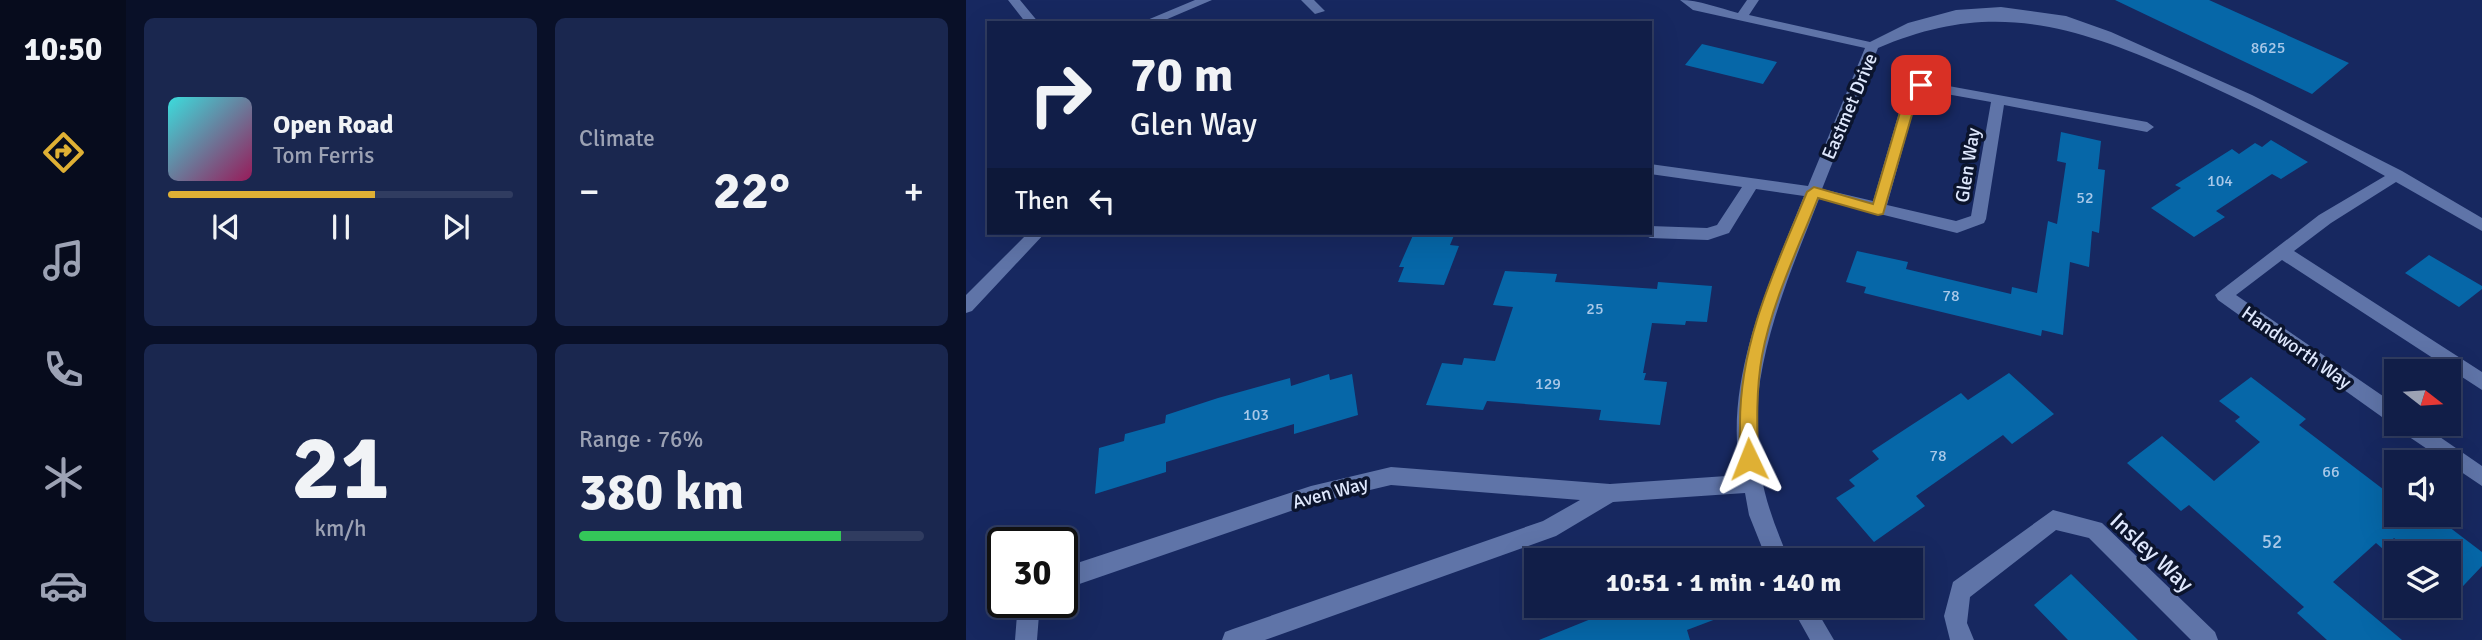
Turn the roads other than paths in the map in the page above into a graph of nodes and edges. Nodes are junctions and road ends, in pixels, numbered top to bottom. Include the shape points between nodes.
1 (1014, 0) edge
2 (1206, 0) edge
3 (1307, 0) edge
4 (1686, 0) edge
5 (1753, 0) edge
6 (1320, 11) dead end
7 (1741, 17) junction
8 (1030, 21) edge
9 (1151, 21) edge
10 (1872, 46) junction
11 (1998, 99) junction
12 (2147, 127) dead end
13 (1652, 169) edge
14 (2397, 175) junction
15 (1753, 182) junction
16 (1814, 192) junction
17 (1878, 210) junction
18 (2482, 225) edge
19 (1652, 232) edge
20 (1035, 235) edge
21 (2281, 251) junction
22 (966, 306) edge
23 (2482, 382) edge
24 (2384, 408) edge
25 (2423, 436) edge
26 (2482, 477) edge
27 (1750, 484) junction
28 (1610, 493) junction
29 (1774, 548) edge
30 (1078, 574) edge
31 (1028, 618) edge
32 (1809, 618) edge
33 (1026, 640) edge
34 (1233, 640) edge
35 (1823, 640) edge
36 (1963, 640) edge
37 (2207, 640) edge

1 - 8 street
2 - 9 street
3 - 6 street
4 - 7 street via 1696,7
5 - 7 street
7 - 10 street
10 - 14 street, Eastmet Drive via 1894,32 1936,17 1998,10 2047,16 2092,29 2247,96
10 - 16 street, Eastmet Drive
11 - 12 street
11 - 17 street via 1921,85 1912,92
11 - 17 street, Glen Way via 1978,219 1957,227
13 - 15 street, Glen Way
14 - 18 street, Eastmet Drive
14 - 21 street, Handworth Way
15 - 16 street, Glen Way
15 - 19 street via 1723,229 1708,234
16 - 17 street, Glen Way
16 - 27 street, Eastmet Drive via 1775,287 1754,354 1748,397
20 - 22 street
21 - 23 street
21 - 24 street, Handworth Way via 2224,295
25 - 26 street
27 - 28 street, Aven Way
27 - 29 street, Eastmet Drive
28 - 30 street, Aven Way via 1391,476 1311,495
28 - 34 street, Aven Way via 1549,529
31 - 33 street
32 - 35 street
36 - 37 street, Insley Way via 1957,633 1955,608 1961,590 2053,520 2095,530

